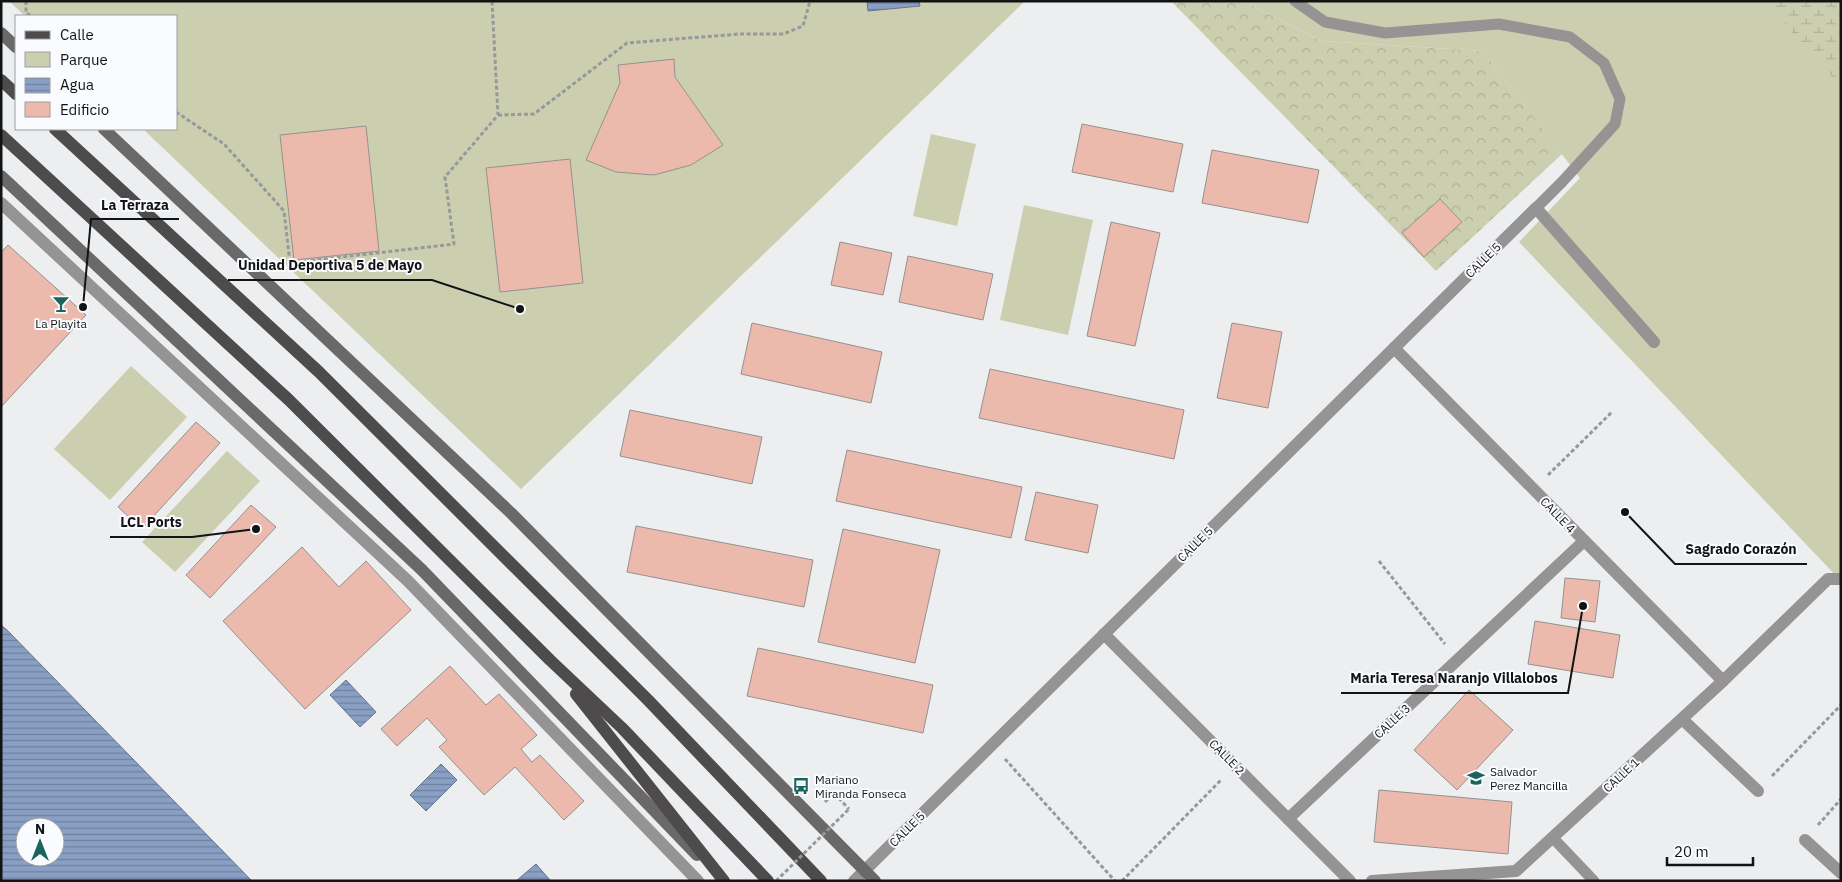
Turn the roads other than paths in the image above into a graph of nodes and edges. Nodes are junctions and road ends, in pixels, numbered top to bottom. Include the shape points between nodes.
1 (1295, 1) edge
2 (1, 33) edge
3 (15, 45) edge
4 (1, 80) edge
5 (15, 93) edge
6 (55, 130) edge
7 (66, 130) edge
8 (105, 130) edge
9 (1, 136) edge
10 (71, 144) junction
11 (1, 176) edge
12 (1, 203) edge
13 (1536, 208) junction
14 (1654, 342) dead end
15 (1394, 348) junction
16 (1584, 541) junction
17 (1834, 579) edge
18 (1104, 634) junction
19 (550, 660) junction
20 (1723, 682) junction
21 (1682, 720) junction
22 (1758, 791) road end
23 (1288, 819) junction
24 (1553, 838) junction
25 (1805, 840) road end
26 (864, 870) junction
27 (1841, 873) edge
28 (698, 881) edge
29 (723, 881) edge
30 (768, 881) edge
31 (821, 881) edge
32 (854, 881) edge
33 (875, 881) edge
34 (1350, 881) edge
35 (1372, 881) edge
36 (1594, 881) edge

1 - 13 lane via 1325,22 1385,32 1499,24 1570,37 1604,63 1620,99 1615,124
2 - 3 main road
4 - 5 main road
6 - 10 main road
7 - 10 main road
8 - 26 main road via 511,513
9 - 19 main road via 289,400
10 - 31 main road via 319,372 648,700
11 - 29 main road via 422,570
12 - 28 street via 408,581
13 - 14 street
13 - 15 street, CALLE 5
15 - 16 street, CALLE 4
15 - 18 street, CALLE 5
16 - 20 street, CALLE 4
16 - 23 street, CALLE 3
17 - 20 street, CALLE 1
18 - 23 street, CALLE 2
18 - 26 street, CALLE 5
19 - 29 main road
19 - 30 main road via 622,728
20 - 21 street, CALLE 1
21 - 22 street
21 - 24 street, CALLE 1
23 - 34 street, CALLE 2
24 - 35 street, CALLE 1 via 1516,871
24 - 36 lane
25 - 27 street
26 - 32 street, CALLE 5
26 - 33 main road

